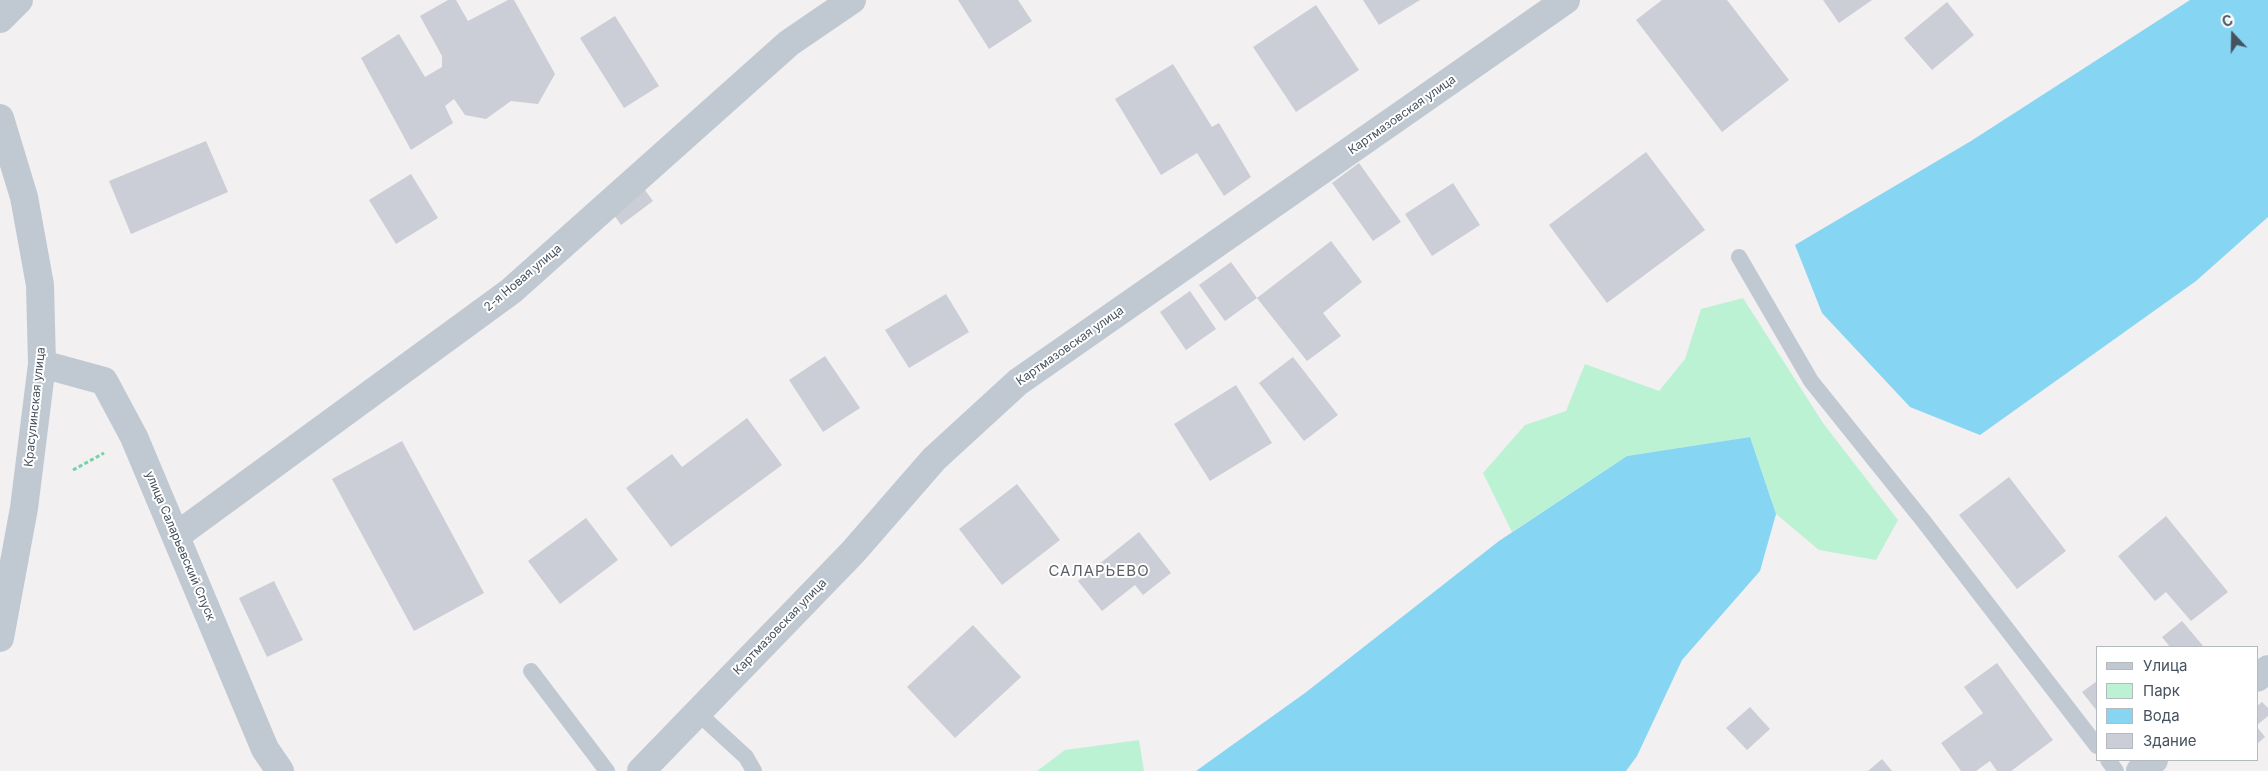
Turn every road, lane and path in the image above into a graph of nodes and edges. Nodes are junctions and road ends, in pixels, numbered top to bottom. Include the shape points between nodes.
1 (19, 0) edge
2 (852, 0) edge
3 (1566, 0) edge
4 (0, 19) edge
5 (0, 118) edge
6 (1739, 258) dead end
7 (42, 364) junction
8 (176, 536) junction
9 (0, 638) edge
10 (2268, 669) edge
11 (531, 671) dead end
12 (2258, 677) edge
13 (698, 713) junction
14 (2096, 745) edge
15 (2153, 761) edge
16 (280, 771) edge
17 (607, 771) edge
18 (641, 771) edge
19 (754, 771) edge
20 (2140, 771) edge

1 - 4 street
2 - 8 street, 2-я Новая улица via 789,43 511,292
3 - 13 street, Картмазовская улица via 1018,382 934,459 852,552
5 - 7 street, Красулинская улица via 24,197 40,285
6 - 14 lane via 1811,381
7 - 8 street, улица Саларьевский Спуск via 104,381 134,437
7 - 9 street, Красулинская улица via 24,508
8 - 16 street, улица Саларьевский Спуск via 265,749
10 - 12 street
11 - 17 lane
13 - 18 street, Картмазовская улица
13 - 19 lane via 746,757
15 - 20 street

